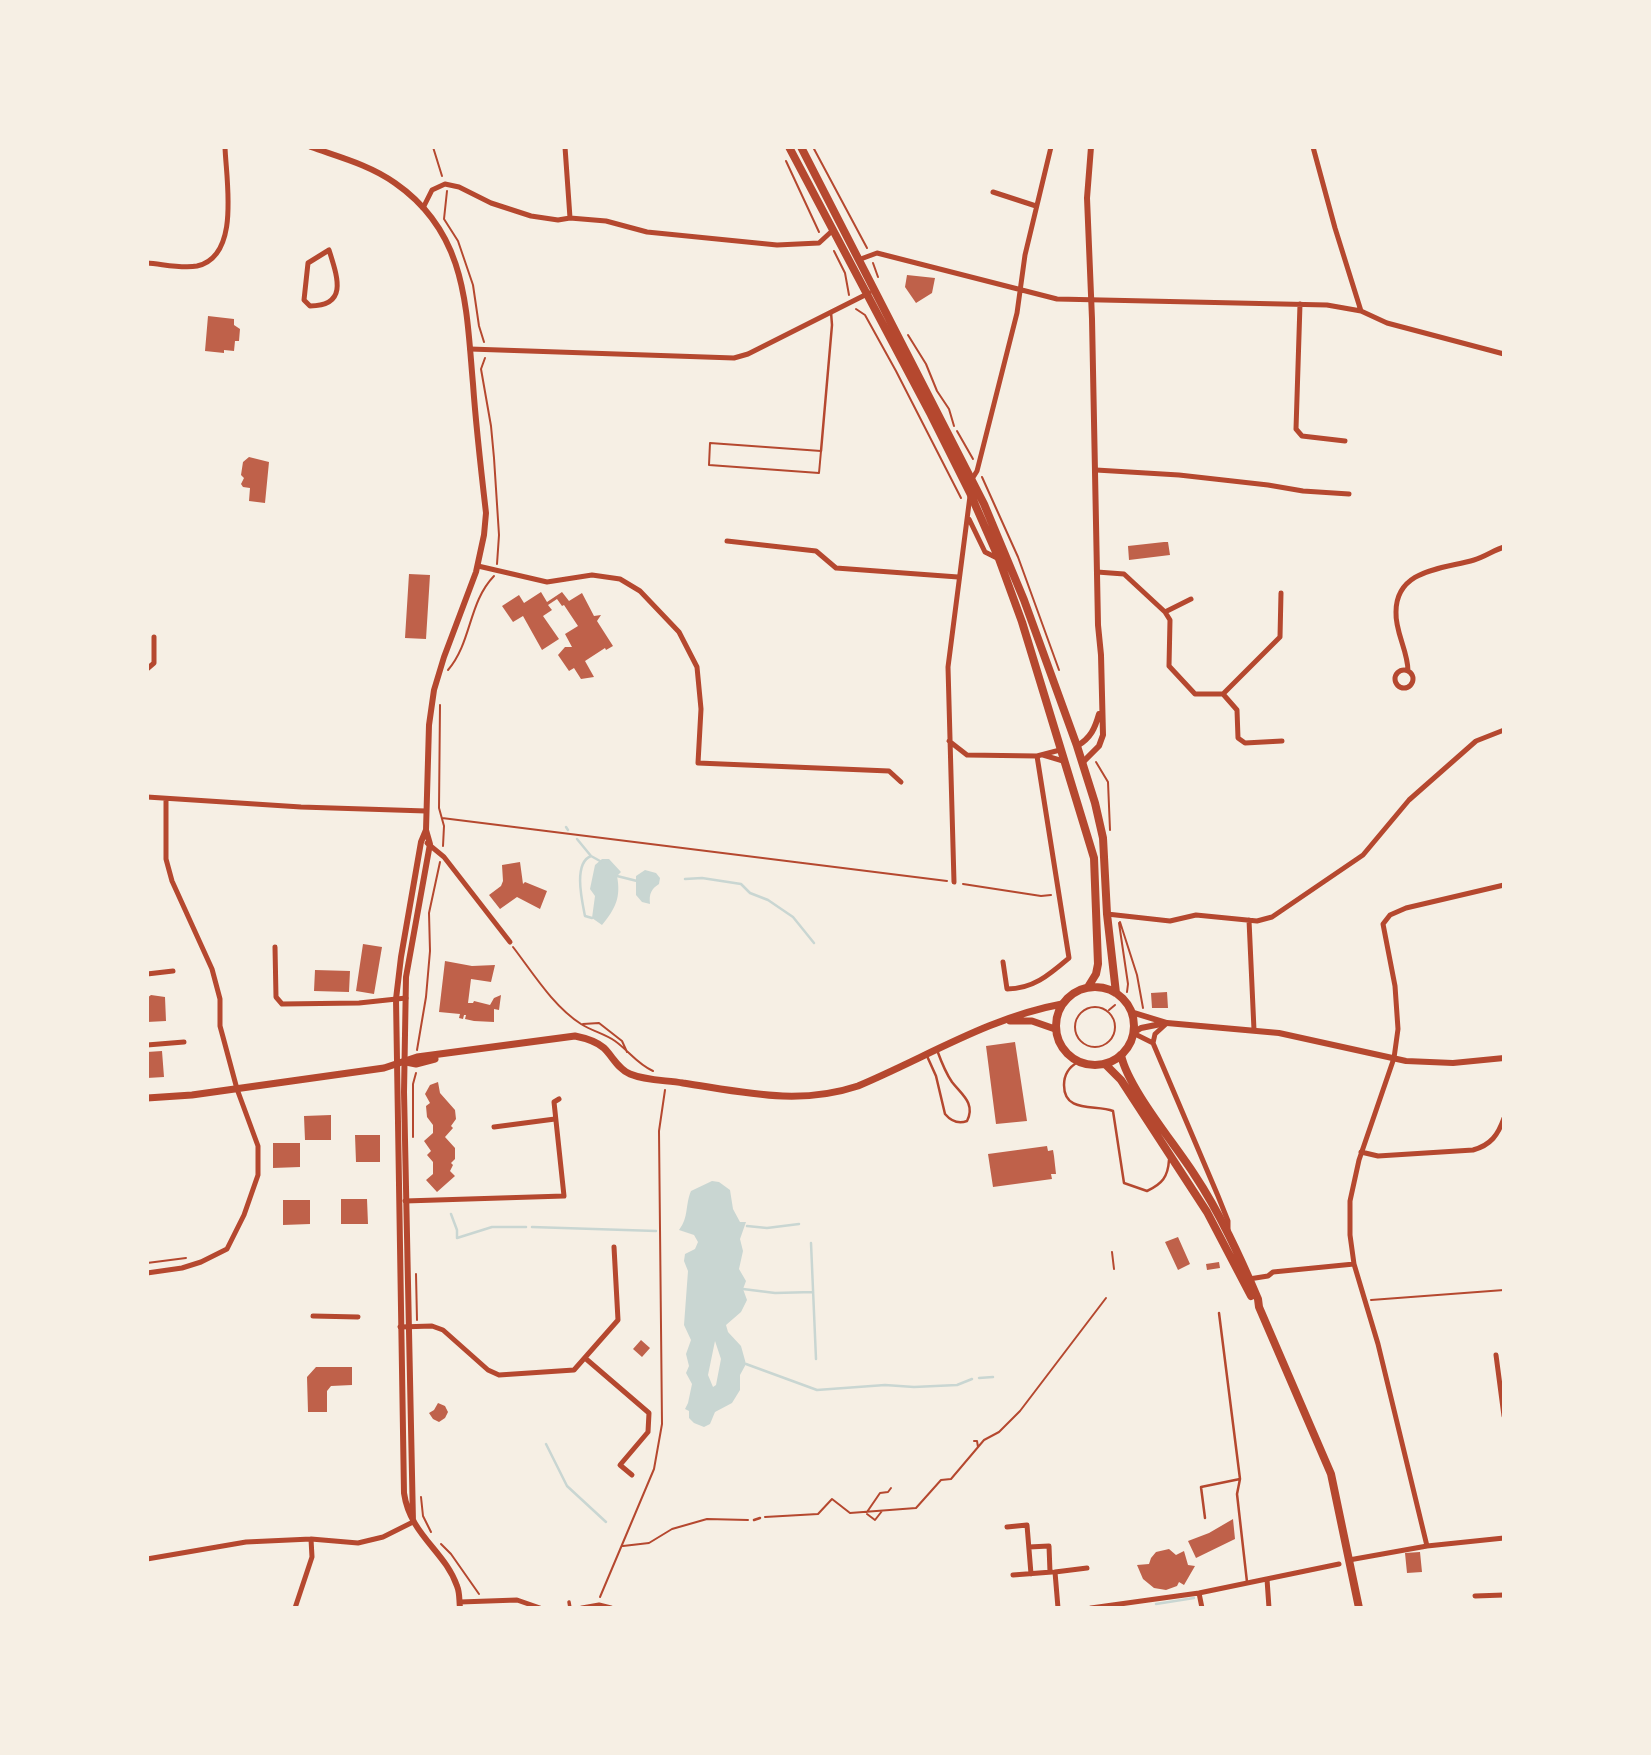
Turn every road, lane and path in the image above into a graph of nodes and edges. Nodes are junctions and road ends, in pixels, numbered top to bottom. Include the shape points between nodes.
1 (225, 147) edge
2 (311, 147) edge
3 (433, 147) edge
4 (565, 147) edge
5 (789, 147) edge
6 (801, 147) edge
7 (1051, 147) edge
8 (1091, 147) edge
9 (1313, 147) edge
10 (785, 159) dead end
11 (445, 184) junction
12 (993, 192) dead end
13 (448, 194) dead end
14 (1036, 206) junction
15 (423, 208) junction
16 (444, 212) dead end
17 (570, 218) junction
18 (832, 231) junction
19 (821, 242) junction
20 (329, 250) joint
21 (859, 260) junction
22 (147, 263) edge
23 (850, 265) junction
24 (875, 290) junction
25 (1020, 290) junction
26 (866, 295) junction
27 (1091, 299) junction
28 (852, 302) junction
29 (1300, 304) junction
30 (1361, 311) junction
31 (831, 312) junction
32 (470, 349) junction
33 (1504, 354) edge
34 (485, 359) dead end
35 (1345, 440) dead end
36 (821, 451) junction
37 (1096, 470) junction
38 (972, 479) junction
39 (970, 493) junction
40 (1349, 494) dead end
41 (965, 506) dead end
42 (968, 516) junction
43 (727, 541) dead end
44 (1504, 547) edge
45 (999, 559) junction
46 (478, 566) junction
47 (496, 570) junction
48 (1097, 572) junction
49 (958, 577) junction
50 (1281, 593) dead end
51 (1191, 599) dead end
52 (1165, 612) junction
53 (154, 637) dead end
54 (147, 669) edge
55 (447, 671) dead end
56 (1408, 671) dead end
57 (1223, 694) junction
58 (440, 697) dead end
59 (1101, 705) junction
60 (1504, 730) edge
61 (949, 741) junction
62 (1282, 741) dead end
63 (1077, 746) junction
64 (1060, 750) junction
65 (1040, 756) junction
66 (1063, 761) junction
67 (1083, 762) junction
68 (901, 782) dead end
69 (147, 797) edge
70 (166, 799) junction
71 (426, 811) junction
72 (442, 818) junction
73 (426, 830) junction
74 (421, 842) junction
75 (430, 844) junction
76 (442, 854) junction
77 (954, 882) junction
78 (1504, 885) edge
79 (1059, 894) junction
80 (1107, 914) junction
81 (1118, 915) junction
82 (1250, 920) junction
83 (510, 942) joint
84 (275, 947) dead end
85 (1003, 962) dead end
86 (173, 971) dead end
87 (147, 974) edge
88 (1088, 987) junction
89 (1127, 990) dead end
90 (1116, 993) junction
91 (405, 998) junction
92 (396, 999) junction
93 (1062, 1004) junction
94 (1115, 1004) dead end
95 (1108, 1011) junction
96 (1131, 1012) junction
97 (1145, 1018) junction
98 (1002, 1021) junction
99 (1167, 1023) junction
100 (581, 1024) junction
101 (1055, 1029) junction
102 (1254, 1030) junction
103 (1133, 1033) junction
104 (184, 1042) dead end
105 (1153, 1043) junction
106 (147, 1045) edge
107 (417, 1048) dead end
108 (937, 1051) junction
109 (1121, 1055) junction
110 (629, 1056) junction
111 (927, 1056) junction
112 (1394, 1058) junction
113 (1504, 1058) edge
114 (1078, 1062) junction
115 (400, 1063) junction
116 (1105, 1064) junction
117 (416, 1072) dead end
118 (667, 1080) junction
119 (237, 1089) junction
120 (147, 1098) edge
121 (559, 1099) dead end
122 (1504, 1118) edge
123 (555, 1119) junction
124 (494, 1127) dead end
125 (413, 1141) dead end
126 (1362, 1152) junction
127 (1170, 1154) junction
128 (399, 1201) junction
129 (408, 1201) junction
130 (1229, 1237) junction
131 (614, 1247) dead end
132 (1112, 1252) dead end
133 (204, 1259) junction
134 (147, 1263) edge
135 (1354, 1264) junction
136 (1114, 1269) dead end
137 (147, 1273) edge
138 (1250, 1279) junction
139 (1504, 1290) edge
140 (1106, 1298) dead end
141 (1366, 1300) junction
142 (1259, 1307) junction
143 (1219, 1313) dead end
144 (313, 1316) dead end
145 (358, 1317) dead end
146 (400, 1327) junction
147 (408, 1327) junction
148 (1496, 1355) dead end
149 (584, 1358) junction
150 (1504, 1416) edge
151 (974, 1441) dead end
152 (978, 1447) junction
153 (632, 1475) dead end
154 (1240, 1479) junction
155 (891, 1488) dead end
156 (873, 1505) junction
157 (882, 1511) junction
158 (866, 1514) junction
159 (760, 1518) joint
160 (1205, 1518) dead end
161 (754, 1520) joint
162 (413, 1522) junction
163 (1007, 1527) dead end
164 (1504, 1538) edge
165 (311, 1539) junction
166 (440, 1543) dead end
167 (622, 1546) junction
168 (1427, 1546) junction
169 (1029, 1547) junction
170 (147, 1559) edge
171 (1349, 1560) junction
172 (1339, 1564) dead end
173 (1087, 1568) dead end
174 (1053, 1572) junction
175 (1031, 1574) junction
176 (1013, 1575) dead end
177 (1267, 1579) junction
178 (1247, 1582) junction
179 (1199, 1593) junction
180 (480, 1594) dead end
181 (1504, 1595) edge
182 (1475, 1596) dead end
183 (569, 1602) dead end
184 (460, 1605) edge
185 (599, 1605) junction
186 (295, 1608) edge
187 (540, 1608) edge
188 (569, 1608) edge
189 (582, 1608) edge
190 (611, 1608) edge
191 (1058, 1608) edge
192 (1091, 1608) edge
193 (1202, 1608) edge
194 (1269, 1608) edge
195 (1359, 1608) edge

1 - 22 street via 227,232 216,254 196,266
2 - 15 street via 381,174
3 - 11 path
4 - 17 street
5 - 18 main road
6 - 21 main road
7 - 14 street
8 - 27 street via 1087,198
9 - 30 street
10 - 19 path
11 - 15 street via 432,190
11 - 17 street via 531,216
12 - 14 street
13 - 16 path
14 - 25 street
15 - 32 street via 458,270
17 - 19 street via 647,232 777,245
18 - 19 street
18 - 23 main road
19 - 28 path via 831,244
20 - 20 street via 337,292 325,306 310,306 304,300 308,263
21 - 23 street
21 - 24 main road
21 - 25 street via 873,253
23 - 26 main road
24 - 26 street
24 - 38 main road
25 - 27 street via 1057,299
25 - 38 street via 981,458
26 - 28 street
26 - 39 main road
27 - 29 street
27 - 37 street
28 - 31 street
28 - 41 path via 857,312 865,315 897,371
29 - 30 street
29 - 35 street via 1296,429 1302,436
30 - 33 street via 1387,323
31 - 32 street via 734,358
31 - 36 lane
32 - 46 street via 485,513
34 - 47 path via 481,369 491,426 499,535
36 - 36 path via 710,443 709,465 819,473
37 - 40 street
37 - 48 street
38 - 63 main road via 1024,600
39 - 42 street
39 - 45 main road
42 - 45 street via 985,552
42 - 49 street
43 - 49 street via 816,551 836,568
44 - 56 street via 1409,579 1396,612
45 - 64 main road
46 - 47 street
46 - 71 street via 434,690
47 - 55 path via 476,603 460,654
47 - 68 street via 547,582 592,575 620,579 640,590 679,632 697,667 701,709 698,763 888,771
48 - 52 street via 1125,574
48 - 59 street
49 - 61 street via 948,667
50 - 57 street via 1280,637
51 - 52 street
52 - 57 street via 1170,620 1169,666 1195,694
53 - 54 street via 154,663
57 - 62 street via 1237,710 1238,738 1245,743
58 - 72 path
59 - 63 street via 1095,730
59 - 67 street via 1100,746
60 - 82 street via 1476,741 1427,783 1363,855 1272,918
61 - 65 street via 967,755
61 - 77 street
63 - 64 main road
63 - 67 main road
64 - 65 street
64 - 66 main road
65 - 66 street
65 - 79 street
66 - 67 main road
66 - 88 main road via 1094,858 1098,964
67 - 80 main road via 1103,838
69 - 70 street
70 - 71 street
70 - 119 street via 166,859 212,969 220,999 220,1026
71 - 73 street
72 - 76 path
72 - 77 path
73 - 74 street
73 - 75 street
74 - 75 street
74 - 92 street
75 - 76 street
75 - 91 street
76 - 83 street
76 - 107 path via 429,913 426,997
77 - 79 path via 1041,896
78 - 112 street via 1406,908 1383,924 1395,986 1398,1029
79 - 85 street via 1069,958 1031,986 1019,989 1007,989
80 - 81 street
80 - 90 main road
81 - 82 street via 1170,921 1196,915
81 - 89 path
81 - 97 path via 1138,975
82 - 102 street
83 - 100 path via 546,991
84 - 92 street via 276,997 282,1004
86 - 87 street
88 - 90 main road
88 - 93 main road
90 - 96 main road
91 - 92 street
91 - 115 street
92 - 115 street
93 - 98 main road
93 - 101 main road
94 - 95 path
95 - 95 path via 1095,1006 1082,1011 1075,1030 1082,1043 1093,1047 1110,1041 1115,1026
96 - 97 street
96 - 103 main road
97 - 99 street
98 - 101 main road via 1032,1021
98 - 108 main road
99 - 102 street
99 - 103 street
99 - 105 street
100 - 110 path via 616,1042
100 - 110 path via 599,1023 622,1041
101 - 114 main road via 1062,1048
102 - 112 street
103 - 105 street
103 - 109 main road
104 - 106 street
105 - 130 street via 1228,1221
108 - 111 main road
108 - 111 lane via 971,1108 967,1121 956,1122 945,1114
109 - 116 main road
109 - 130 main road via 1129,1078 1196,1177
110 - 118 path
111 - 118 main road via 858,1086 805,1097 767,1096
112 - 113 street via 1453,1063
112 - 126 street
114 - 116 main road
114 - 127 lane via 1069,1068 1064,1090 1070,1101 1082,1108 1113,1111 1124,1183 1147,1191 1161,1184
115 - 118 main road via 575,1036 604,1048 627,1073
115 - 119 main road
115 - 128 street
115 - 129 street
116 - 127 main road via 1121,1080
117 - 125 path
118 - 167 path via 659,1131 662,1424 654,1469
119 - 120 main road
119 - 133 street via 258,1146 258,1175 227,1249
121 - 123 street via 554,1102
122 - 126 street via 1494,1138 1473,1150 1378,1156
123 - 124 street
123 - 129 street via 564,1196
126 - 135 street via 1350,1201
127 - 142 main road
128 - 129 street
128 - 146 street
129 - 147 street
130 - 138 main road
131 - 149 street via 618,1320
132 - 136 path
133 - 134 path
133 - 137 street
135 - 138 street via 1273,1272
135 - 141 street
138 - 142 main road
139 - 141 path
140 - 152 path via 1020,1412
141 - 168 street
142 - 171 main road via 1331,1474
143 - 154 lane
144 - 145 street
146 - 147 street
146 - 162 street via 404,1493
147 - 149 street via 443,1330 499,1375 574,1370
147 - 162 street
148 - 150 street
149 - 153 street via 649,1412 648,1432 620,1465
151 - 152 path
152 - 157 path via 951,1479 941,1480 916,1508
154 - 160 lane via 1201,1487
154 - 178 lane via 1237,1494
155 - 156 path via 880,1493
156 - 157 path
156 - 158 path
157 - 158 path
157 - 158 path via 875,1520
158 - 159 path via 850,1513 832,1499 818,1514
159 - 161 lane
161 - 167 path via 707,1519 672,1529 649,1542
162 - 165 street via 358,1543
162 - 184 street via 449,1569
163 - 169 street via 1027,1525
164 - 168 street
165 - 170 street via 246,1542
165 - 186 street via 312,1558
166 - 180 path
167 - 185 path
168 - 171 street
169 - 174 street via 1048,1546
169 - 175 street
171 - 195 main road
172 - 177 street
173 - 174 street
174 - 175 street
174 - 191 street
175 - 176 street
177 - 178 street
177 - 194 street
178 - 179 street
179 - 192 street
179 - 193 street
181 - 182 street
183 - 188 street
184 - 187 street via 510,1600
185 - 189 street
185 - 190 street

